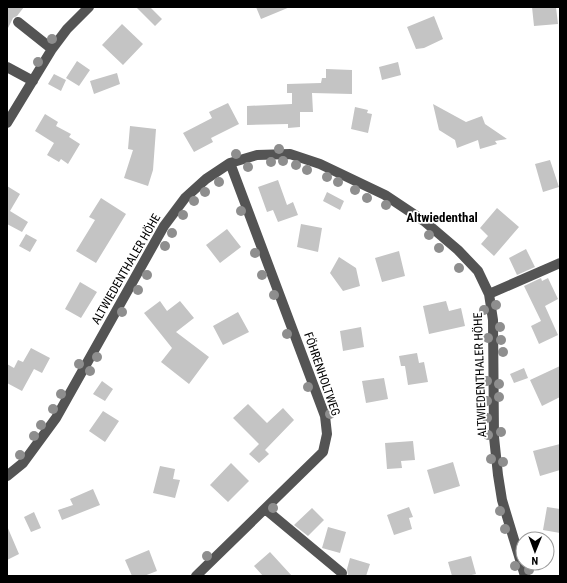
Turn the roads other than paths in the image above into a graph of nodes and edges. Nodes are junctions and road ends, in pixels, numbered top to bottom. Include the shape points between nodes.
1 (89, 7) edge
2 (18, 22) dead end
3 (52, 49) junction
4 (7, 67) edge
5 (33, 81) junction
6 (7, 124) edge
7 (230, 163) junction
8 (560, 263) edge
9 (489, 294) junction
10 (7, 476) edge
11 (265, 509) junction
12 (342, 573) dead end
13 (196, 576) edge
14 (524, 576) edge

1 - 3 street
2 - 3 street
3 - 5 street
4 - 5 street
5 - 6 street
7 - 9 street, ALTWIEDENTHALER HÖHE via 257,155 290,154 320,164 385,195 424,221 458,250 478,271
7 - 10 street, ALTWIEDENTHALER HÖHE via 206,179 186,198 164,226 56,418 23,463
7 - 11 street, FÖHRENHOLTWEG via 325,416 323,452
8 - 9 street
9 - 14 street, ALTWIEDENTHALER HÖHE via 493,320 494,437 498,475 502,500
11 - 12 street
11 - 13 street, FÖHRENHOLTWEG

